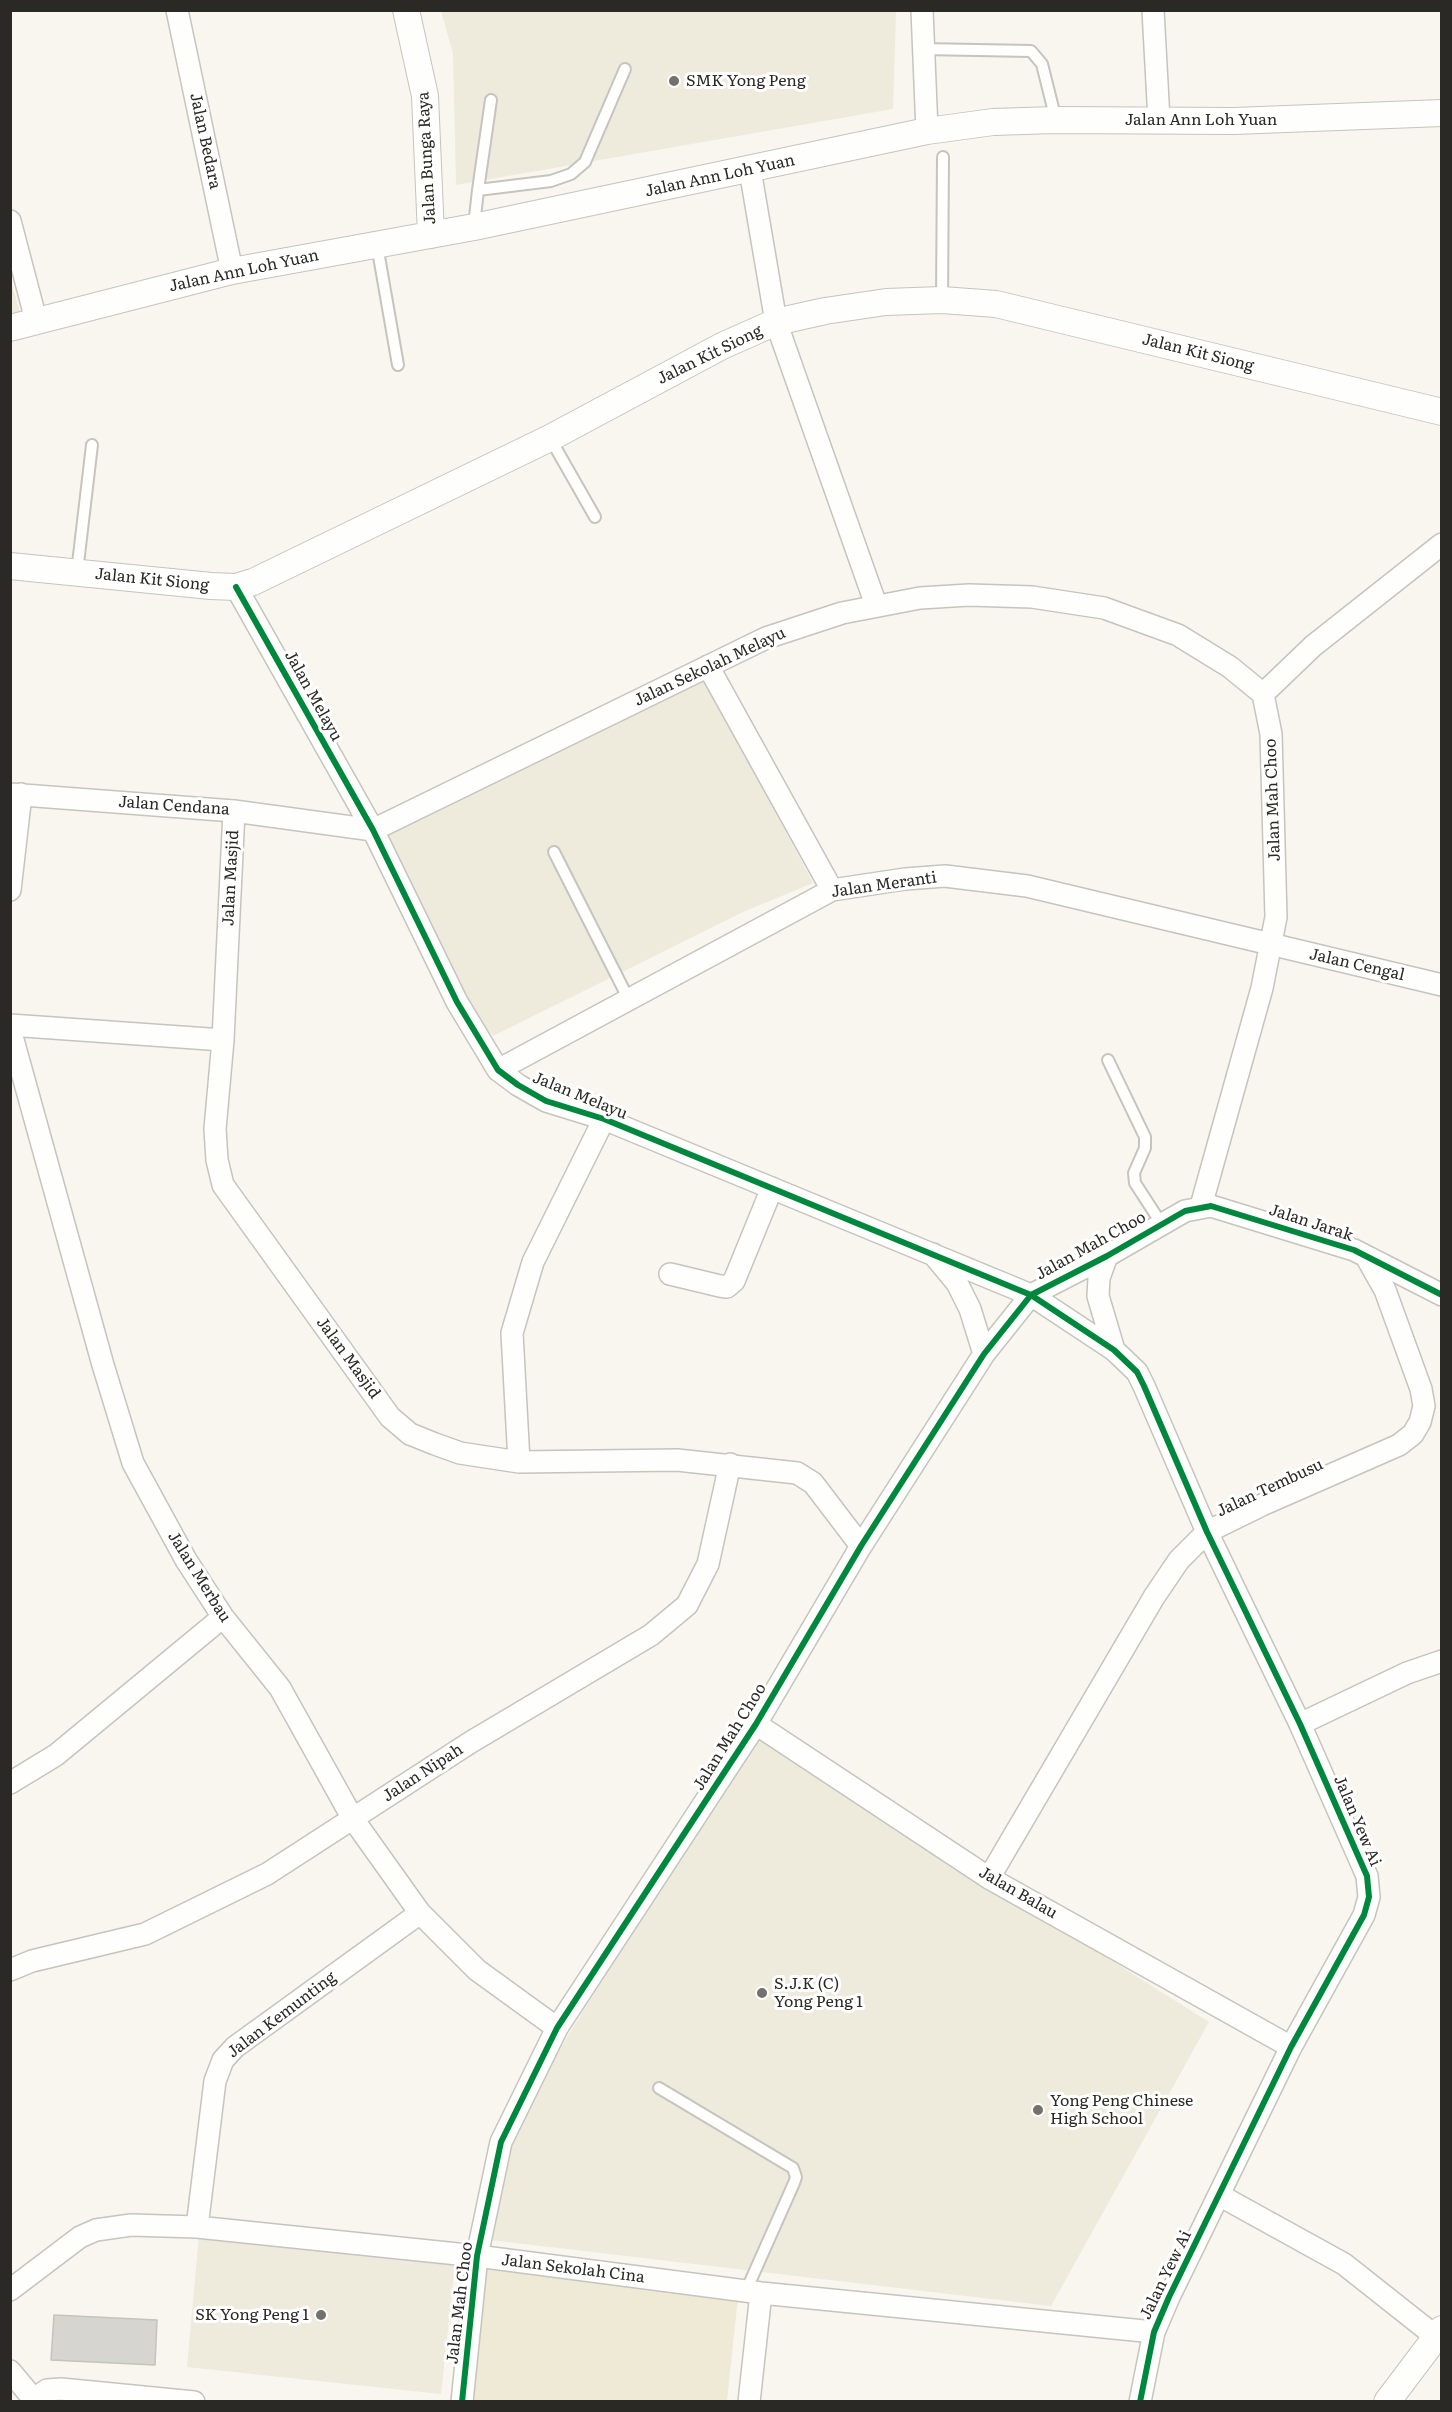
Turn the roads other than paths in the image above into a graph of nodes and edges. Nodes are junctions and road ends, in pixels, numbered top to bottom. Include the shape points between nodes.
1 (177, 10) edge
2 (406, 10) edge
3 (922, 10) edge
4 (1153, 10) edge
5 (922, 49) junction
6 (625, 69) dead end
7 (492, 100) dead end
8 (1442, 113) edge
9 (1056, 120) junction
10 (1159, 120) junction
11 (927, 131) junction
12 (943, 157) dead end
13 (750, 170) junction
14 (478, 190) junction
15 (10, 221) edge
16 (474, 227) junction
17 (431, 234) junction
18 (377, 244) junction
19 (232, 271) junction
20 (942, 300) junction
21 (36, 320) junction
22 (776, 322) junction
23 (10, 328) edge
24 (398, 364) dead end
25 (1442, 412) edge
26 (550, 438) junction
27 (92, 444) dead end
28 (595, 517) dead end
29 (1442, 544) edge
30 (10, 566) edge
31 (78, 572) junction
32 (236, 587) junction
33 (876, 605) junction
34 (708, 666) junction
35 (1263, 694) junction
36 (16, 794) edge
37 (234, 811) junction
38 (373, 830) junction
39 (554, 852) dead end
40 (10, 890) edge
41 (832, 890) junction
42 (1272, 945) junction
43 (1442, 985) edge
44 (628, 998) junction
45 (10, 1025) edge
46 (10, 1029) edge
47 (223, 1040) junction
48 (1108, 1060) dead end
49 (498, 1070) junction
50 (604, 1119) junction
51 (772, 1188) junction
52 (1201, 1206) junction
53 (1161, 1223) junction
54 (933, 1253) junction
55 (1107, 1256) junction
56 (1367, 1258) junction
57 (670, 1274) dead end
58 (1030, 1295) junction
59 (1442, 1295) edge
60 (1114, 1350) junction
61 (984, 1354) junction
62 (519, 1462) junction
63 (730, 1464) junction
64 (1207, 1532) junction
65 (861, 1546) junction
66 (223, 1617) junction
67 (1442, 1661) edge
68 (756, 1724) junction
69 (1300, 1724) junction
70 (10, 1783) edge
71 (353, 1818) junction
72 (989, 1878) junction
73 (420, 1913) junction
74 (10, 1970) edge
75 (557, 2028) junction
76 (1291, 2047) junction
77 (659, 2088) dead end
78 (1219, 2195) junction
79 (197, 2227) junction
80 (477, 2256) junction
81 (10, 2290) edge
82 (754, 2292) junction
83 (1154, 2332) junction
84 (1438, 2333) edge
85 (10, 2371) edge
86 (91, 2397) edge
87 (35, 2400) edge
88 (194, 2402) edge
89 (462, 2402) edge
90 (749, 2402) edge
91 (1140, 2402) edge
92 (1387, 2402) edge

1 - 19 street, Jalan Bedara
2 - 17 street, Jalan Bunga Raya via 425,96
3 - 5 street
4 - 10 street
5 - 9 lane via 1030,51 1042,64
5 - 11 street
6 - 14 lane via 585,162 571,174 551,181
7 - 14 lane
8 - 10 street, Jalan Ann Loh Yuan
9 - 10 street, Jalan Ann Loh Yuan
9 - 11 street, Jalan Ann Loh Yuan via 993,122
11 - 13 street, Jalan Ann Loh Yuan
12 - 20 lane
13 - 16 street, Jalan Ann Loh Yuan
13 - 22 street
14 - 16 lane
15 - 21 street
16 - 17 street, Jalan Ann Loh Yuan
17 - 18 street, Jalan Ann Loh Yuan
18 - 19 street, Jalan Ann Loh Yuan
18 - 24 lane
19 - 21 street, Jalan Ann Loh Yuan
20 - 22 street, Jalan Kit Siong via 886,302
20 - 25 street, Jalan Kit Siong via 996,304
21 - 23 street, Jalan Ann Loh Yuan
22 - 26 street, Jalan Kit Siong via 722,346
22 - 33 street
26 - 28 lane
26 - 32 street, Jalan Kit Siong via 286,567
27 - 31 lane
29 - 35 street via 1313,646
30 - 31 street, Jalan Kit Siong
31 - 32 street, Jalan Kit Siong
32 - 38 street, Jalan Melayu
33 - 34 street, Jalan Sekolah Melayu via 766,638
33 - 35 street, Jalan Sekolah Melayu via 969,595 1064,600 1104,608 1178,635 1230,667
34 - 38 street, Jalan Sekolah Melayu
34 - 41 street
35 - 42 street, Jalan Mah Choo via 1271,734 1276,917
36 - 37 street, Jalan Cendana
36 - 40 street
37 - 38 street, Jalan Cendana
37 - 47 street, Jalan Masjid
38 - 49 street, Jalan Melayu via 457,1002
39 - 44 lane
41 - 42 street, Jalan Meranti via 945,876 986,879
41 - 44 street, Jalan Meranti
42 - 43 street, Jalan Cengal
42 - 52 street, Jalan Mah Choo
44 - 49 street, Jalan Meranti
45 - 47 street
46 - 66 street, Jalan Merbau via 133,1462 186,1560
47 - 62 street, Jalan Masjid via 217,1160 223,1185 237,1206 390,1417 410,1434 460,1453
48 - 53 lane via 1145,1137 1145,1148 1134,1173 1135,1183
49 - 50 street, Jalan Melayu via 546,1101
50 - 51 street, Jalan Melayu
50 - 62 street via 533,1262 512,1333
51 - 54 street, Jalan Melayu
51 - 57 street via 734,1281 727,1287
52 - 53 street, Jalan Mah Choo
52 - 56 street, Jalan Jarak via 1222,1208 1354,1250
53 - 55 street, Jalan Mah Choo
54 - 58 street, Jalan Melayu
54 - 61 street via 966,1300
55 - 58 street, Jalan Mah Choo
55 - 60 street via 1098,1296
56 - 59 street, Jalan Jarak
56 - 64 street, Jalan Tembusu via 1385,1290 1421,1389 1424,1406 1413,1434 1399,1445
58 - 60 street, Jalan Yew Ai
58 - 61 street, Jalan Mah Choo
60 - 64 street, Jalan Yew Ai via 1137,1372
61 - 65 street, Jalan Mah Choo
62 - 63 street, Jalan Masjid via 676,1460
63 - 65 street, Jalan Masjid via 797,1473 813,1483
63 - 71 street, Jalan Nipah via 708,1564 687,1605 651,1635 471,1742
64 - 69 street, Jalan Yew Ai
64 - 72 street, Jalan Tembusu via 1179,1560 1154,1597
65 - 68 street, Jalan Mah Choo
66 - 70 street via 56,1755
66 - 71 street, Jalan Merbau via 280,1688
67 - 69 street via 1407,1673
68 - 72 street, Jalan Balau
68 - 75 street, Jalan Mah Choo
69 - 76 street, Jalan Yew Ai via 1367,1876 1369,1897 1364,1915
71 - 73 street, Jalan Merbau
71 - 74 street, Jalan Nipah via 267,1874 145,1934
72 - 76 street, Jalan Balau
73 - 75 street, Jalan Merbau via 477,1970
73 - 79 street, Jalan Kemunting via 235,2047 223,2060 215,2081
75 - 80 street, Jalan Mah Choo via 501,2142
76 - 78 street, Jalan Yew Ai
77 - 82 lane via 793,2168 796,2177
78 - 83 street, Jalan Yew Ai
78 - 84 street via 1344,2264
79 - 80 street, Jalan Sekolah Cina
79 - 81 street, Jalan Sekolah Cina via 131,2225 96,2230 80,2237
80 - 82 street, Jalan Sekolah Cina
80 - 89 street, Jalan Mah Choo
82 - 83 street, Jalan Sekolah Cina
82 - 90 street
83 - 91 street, Jalan Yew Ai
84 - 92 street
85 - 87 street
86 - 87 street via 54,2389
86 - 88 street

